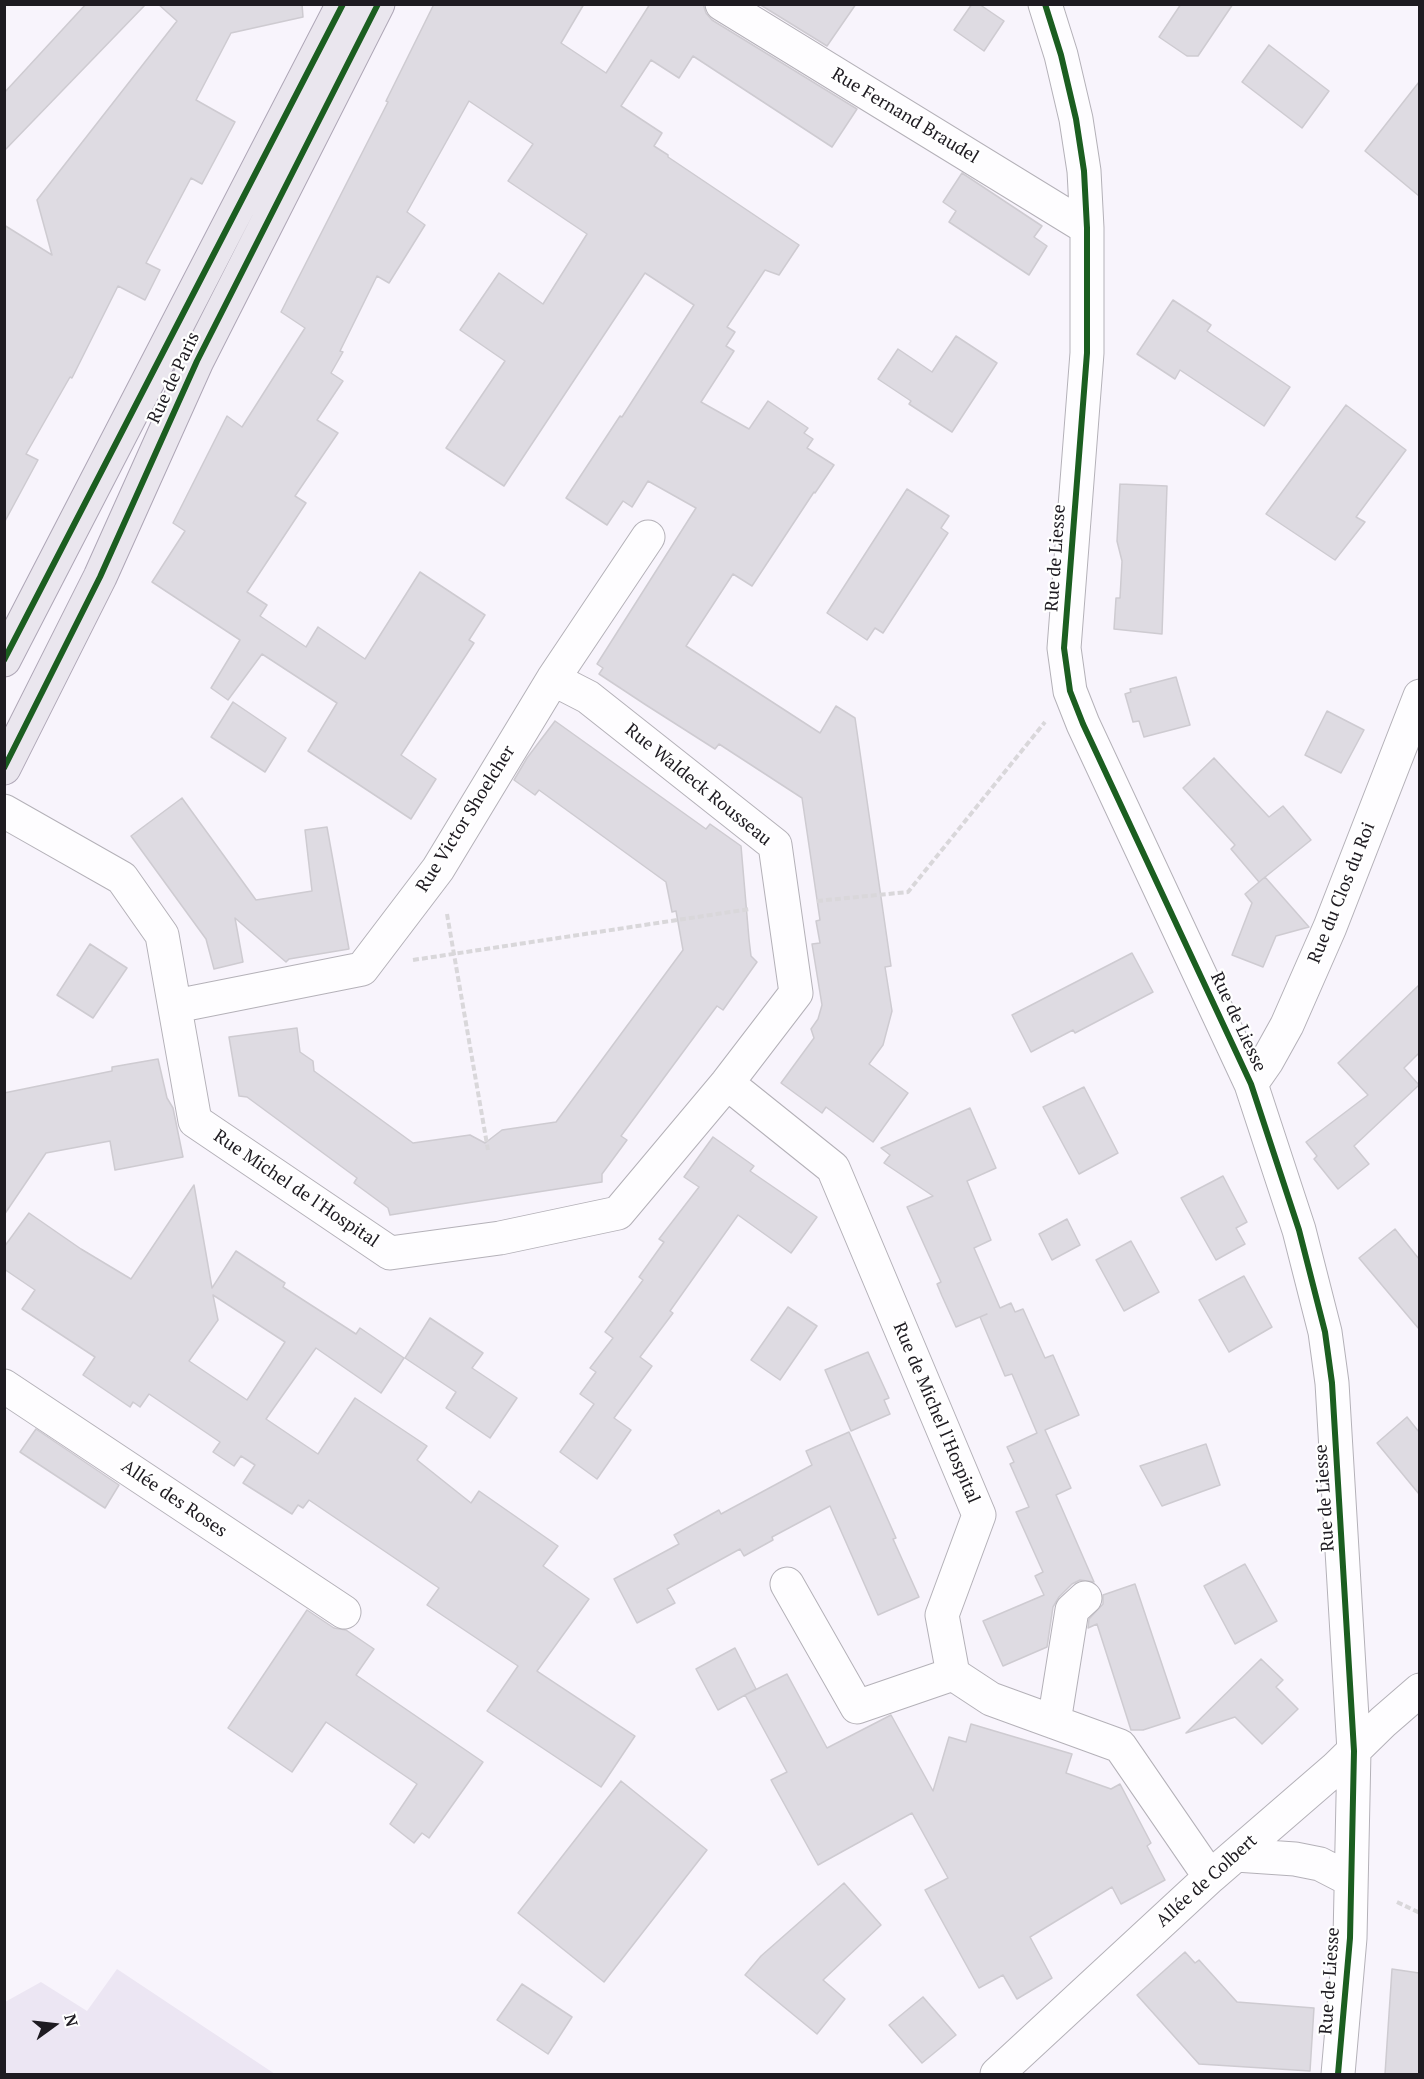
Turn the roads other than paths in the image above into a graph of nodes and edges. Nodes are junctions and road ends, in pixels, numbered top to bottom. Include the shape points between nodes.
1 (344, 4) edge
2 (378, 4) edge
3 (722, 4) edge
4 (1045, 4) edge
5 (1087, 228) junction
6 (648, 537) dead end
7 (4, 660) edge
8 (553, 679) junction
9 (1419, 696) edge
10 (4, 768) edge
11 (4, 811) edge
12 (176, 1006) junction
13 (727, 1083) junction
14 (1251, 1084) junction
15 (4, 1386) edge
16 (787, 1584) dead end
17 (1085, 1598) dead end
18 (344, 1612) dead end
19 (953, 1674) junction
20 (1419, 1690) edge
21 (1054, 1722) junction
22 (1354, 1751) junction
23 (1236, 1854) junction
24 (1210, 1877) junction
25 (1351, 1880) junction
26 (997, 2074) edge
27 (1338, 2074) edge

1 - 7 main road, Rue de Paris
2 - 10 main road, Rue de Paris via 197,361 105,568
3 - 5 street, Rue Fernand Braudel
4 - 5 street, Rue de Liesse via 1076,119
5 - 14 street, Rue de Liesse via 1087,353 1064,648 1070,691
6 - 8 street, Rue Victor Shoelcher
8 - 12 street, Rue Victor Shoelcher via 438,869 362,969
8 - 13 street, Rue Waldeck Rousseau via 588,697 775,844 796,993
9 - 14 street, Rue du Clos du Roi via 1330,927 1287,1025
11 - 12 street, Rue Michel de l'Hospital via 122,878 162,935
12 - 13 street, Rue Michel de l'Hospital via 195,1120 390,1253 500,1238 618,1213
13 - 19 street, Rue de Michel l'Hospital via 833,1168 979,1515 942,1615
14 - 22 street, Rue de Liesse via 1299,1230 1325,1332 1332,1383
15 - 18 street, Allée des Roses
16 - 19 street via 857,1707
17 - 21 street via 1072,1610
19 - 21 street via 991,1699
20 - 22 street, Allée de Colbert
21 - 24 street via 1120,1746
22 - 23 street, Allée de Colbert
22 - 25 street, Rue de Liesse
23 - 24 street, Allée de Colbert
23 - 25 street via 1320,1864
24 - 26 street, Allée de Colbert
25 - 27 street, Rue de Liesse

